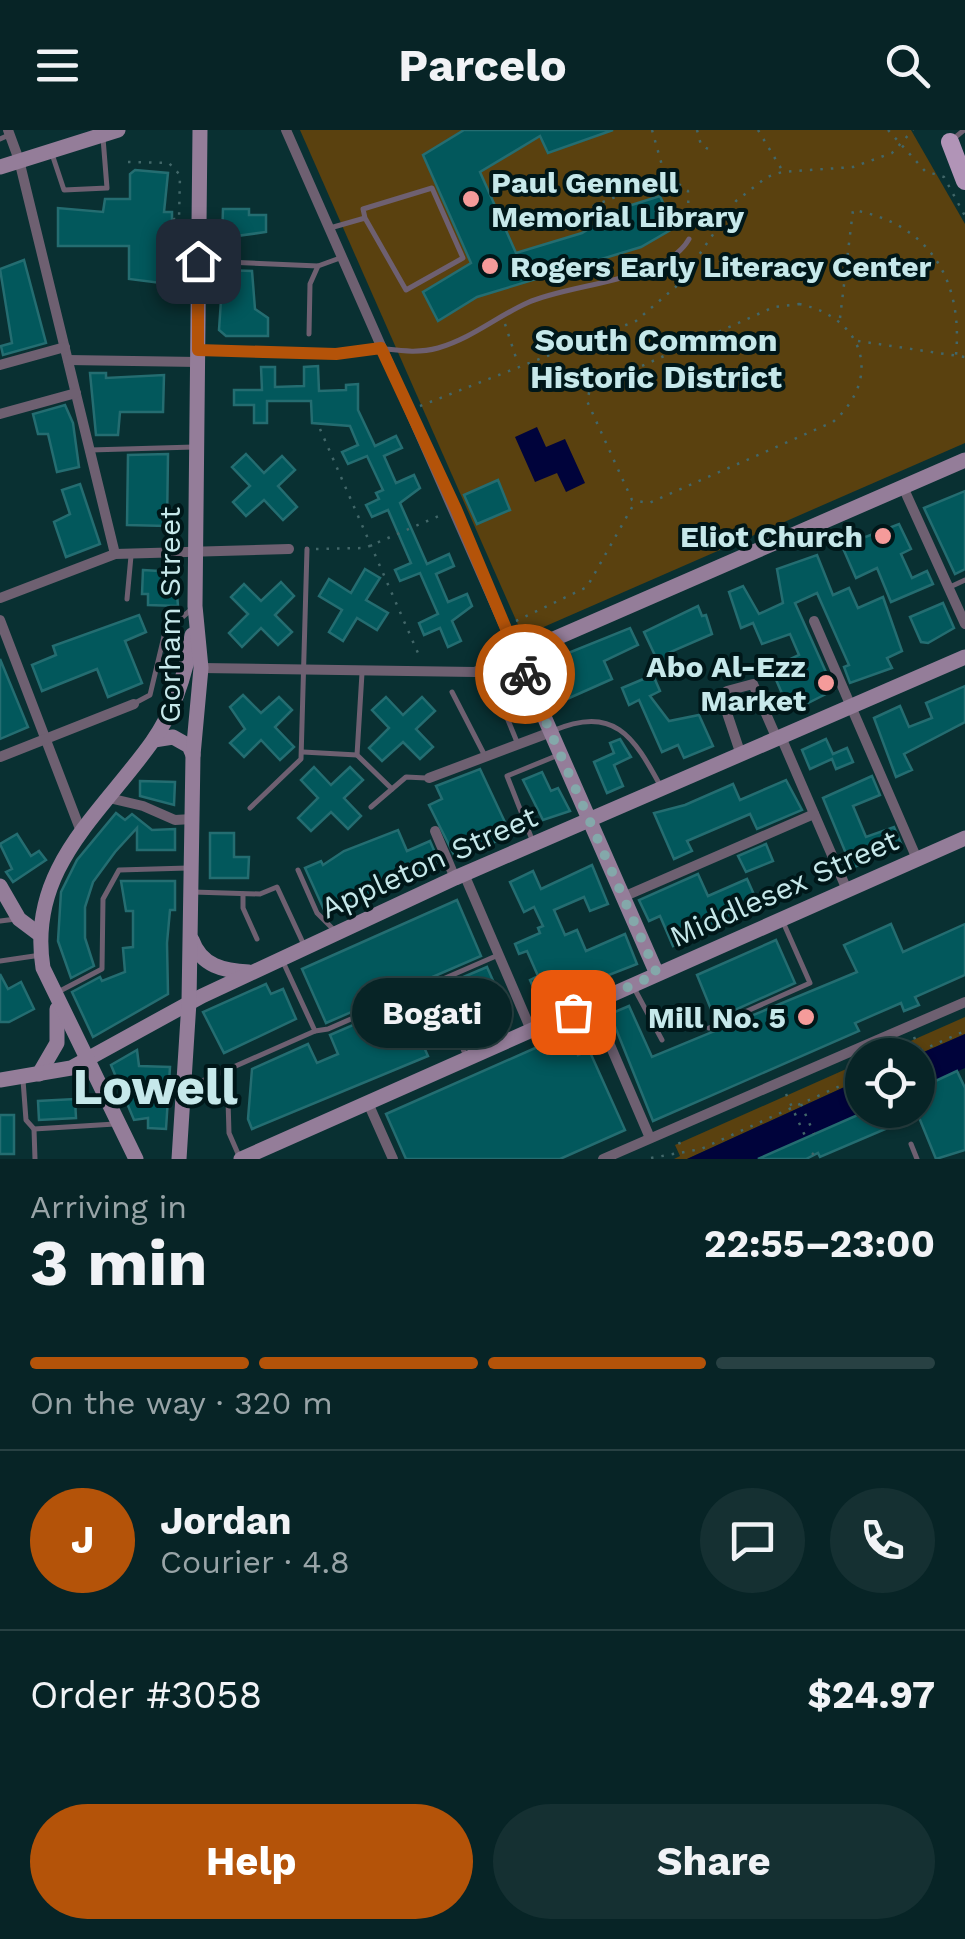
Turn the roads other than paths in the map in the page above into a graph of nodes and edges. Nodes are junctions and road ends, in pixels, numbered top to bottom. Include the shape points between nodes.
1 (200, 130) edge
2 (286, 130) edge
3 (110, 132) edge
4 (6, 134) edge
5 (952, 134) edge
6 (51, 150) junction
7 (965, 154) edge
8 (19, 160) junction
9 (0, 167) edge
10 (965, 180) edge
11 (366, 218) junction
12 (330, 228) junction
13 (689, 238) road end
14 (343, 257) junction
15 (198, 261) junction
16 (318, 266) junction
17 (309, 334) dead end
18 (65, 347) junction
19 (381, 348) junction
20 (198, 356) junction
21 (68, 360) junction
22 (0, 365) edge
23 (76, 394) junction
24 (0, 414) edge
25 (197, 447) junction
26 (90, 450) junction
27 (965, 460) edge
28 (904, 486) junction
29 (289, 549) dead end
30 (306, 549) road end
31 (196, 553) junction
32 (115, 554) junction
33 (131, 554) junction
34 (965, 580) edge
35 (948, 587) junction
36 (0, 598) edge
37 (127, 599) dead end
38 (195, 606) junction
39 (0, 620) edge
40 (814, 621) dead end
41 (965, 624) edge
42 (517, 655) junction
43 (965, 656) edge
44 (201, 668) junction
45 (302, 669) junction
46 (362, 670) junction
47 (452, 692) dead end
48 (496, 692) dead end
49 (134, 704) joint
50 (850, 707) junction
51 (551, 732) junction
52 (779, 738) junction
53 (45, 740) junction
54 (154, 740) junction
55 (518, 745) junction
56 (302, 752) junction
57 (561, 754) junction
58 (194, 755) junction
59 (358, 755) junction
60 (741, 755) junction
61 (0, 757) edge
62 (485, 757) junction
63 (429, 778) joint
64 (392, 789) junction
65 (662, 789) junction
66 (109, 798) junction
67 (371, 807) dead end
68 (250, 808) dead end
69 (814, 814) junction
70 (192, 819) junction
71 (590, 821) junction
72 (80, 829) junction
73 (435, 831) dead end
74 (965, 838) edge
75 (534, 844) junction
76 (916, 859) junction
77 (191, 868) junction
78 (298, 870) dead end
79 (460, 876) junction
80 (0, 886) edge
81 (847, 890) junction
82 (191, 892) junction
83 (243, 894) junction
84 (623, 897) junction
85 (19, 919) junction
86 (782, 919) junction
87 (0, 921) edge
88 (338, 933) junction
89 (39, 934) junction
90 (190, 935) junction
91 (256, 939) dead end
92 (305, 948) junction
93 (41, 955) junction
94 (498, 955) junction
95 (282, 959) junction
96 (0, 961) edge
97 (254, 972) junction
98 (657, 974) junction
99 (633, 985) junction
100 (55, 996) junction
101 (442, 996) dead end
102 (189, 1002) junction
103 (965, 1002) edge
104 (592, 1004) junction
105 (709, 1028) dead end
106 (531, 1030) junction
107 (314, 1031) junction
108 (662, 1040) dead end
109 (467, 1058) junction
110 (87, 1060) junction
111 (31, 1076) junction
112 (0, 1080) edge
113 (184, 1089) junction
114 (228, 1100) dead end
115 (368, 1102) junction
116 (118, 1124) junction
117 (34, 1129) junction
118 (650, 1138) junction
119 (911, 1144) dead end
120 (35, 1159) edge
121 (136, 1159) edge
122 (179, 1159) edge
123 (241, 1159) edge
124 (393, 1159) edge
125 (603, 1159) edge
126 (918, 1159) edge

1 - 15 main road, Gorham Street
2 - 12 street
3 - 6 main road
3 - 6 lane via 107,188 64,190
4 - 8 street
5 - 7 main road
5 - 10 main road
6 - 8 main road
8 - 9 main road
8 - 18 street
11 - 11 lane via 406,290 463,258 432,188 363,209
11 - 12 lane
12 - 14 street
13 - 19 lane via 652,267 528,302 473,335 436,348
14 - 16 lane
14 - 19 street
15 - 16 lane
15 - 20 main road, Gorham Street
16 - 17 lane via 310,284
18 - 21 street
18 - 22 street
19 - 20 street
19 - 42 street
20 - 21 street
20 - 25 main road, Gorham Street
21 - 23 street
23 - 24 street
23 - 26 street
25 - 26 lane
25 - 31 main road, Gorham Street
26 - 32 street
27 - 28 main road
28 - 35 street
28 - 42 main road
29 - 31 street
30 - 45 lane
31 - 33 street
31 - 38 main road, Gorham Street
32 - 33 street
32 - 36 street
33 - 37 lane
34 - 35 lane
35 - 41 street
38 - 44 main road, Gorham Street
38 - 49 lane via 165,632 150,695
38 - 54 main road via 180,689
39 - 53 street
40 - 50 street
42 - 46 street via 475,672
42 - 51 main road
43 - 50 main road, Appleton Street
44 - 45 street
44 - 58 main road, Gorham Street
45 - 46 street
45 - 56 lane
46 - 59 lane
47 - 62 lane
48 - 55 lane
49 - 53 street
50 - 52 main road, Appleton Street
50 - 76 street
51 - 55 street
51 - 57 main road
51 - 65 lane via 605,720 623,728
52 - 60 main road, Appleton Street
52 - 60 street via 753,684 728,691 722,698
52 - 69 street
53 - 61 street
53 - 72 street
54 - 58 main road via 182,740
54 - 66 main road
55 - 62 street
56 - 59 lane
56 - 68 lane
57 - 71 main road
57 - 75 lane via 507,776
58 - 70 main road, Gorham Street
59 - 64 lane
60 - 65 main road, Appleton Street
62 - 63 street
63 - 64 lane via 406,777
64 - 67 lane
65 - 71 main road, Appleton Street
66 - 70 street via 175,820
66 - 72 main road
69 - 81 street
69 - 84 street
70 - 77 main road, Gorham Street
71 - 75 main road, Appleton Street
71 - 84 main road
72 - 89 main road via 54,872
73 - 79 street
74 - 76 main road, Middlesex Street
75 - 79 main road, Appleton Street
76 - 81 main road, Middlesex Street
77 - 82 main road, Gorham Street
77 - 100 lane via 130,867 113,875 100,918 102,970
78 - 88 lane via 317,912
79 - 88 main road, Appleton Street
79 - 94 street
80 - 85 main road
81 - 86 main road, Middlesex Street
82 - 83 lane
82 - 90 main road, Gorham Street
83 - 91 lane
83 - 92 lane via 277,888
84 - 98 main road
85 - 87 lane
85 - 89 main road
86 - 98 main road, Middlesex Street
86 - 105 lane via 810,983
88 - 92 main road, Appleton Street
89 - 93 main road
90 - 97 main road via 209,963
90 - 102 main road, Gorham Street
92 - 95 main road, Appleton Street
93 - 96 lane
93 - 100 main road
94 - 106 street
94 - 107 lane
95 - 97 main road, Appleton Street
95 - 107 lane
97 - 102 main road, Appleton Street
98 - 99 main road, Middlesex Street
99 - 104 main road, Middlesex Street
99 - 108 lane
100 - 110 main road
100 - 111 main road via 58,1043
101 - 109 lane
102 - 110 main road, Appleton Street
102 - 113 main road, Gorham Street
103 - 118 street
104 - 106 main road, Middlesex Street
104 - 118 street
106 - 109 main road, Middlesex Street
107 - 113 lane
109 - 115 main road, Middlesex Street
110 - 111 main road, Appleton Street
110 - 116 main road
111 - 112 main road, Appleton Street
111 - 117 lane via 26,1120
113 - 122 main road, Gorham Street
114 - 123 lane via 229,1133
115 - 123 main road, Middlesex Street
115 - 124 street
116 - 117 lane
116 - 121 main road
117 - 120 lane
118 - 125 street
119 - 126 lane

